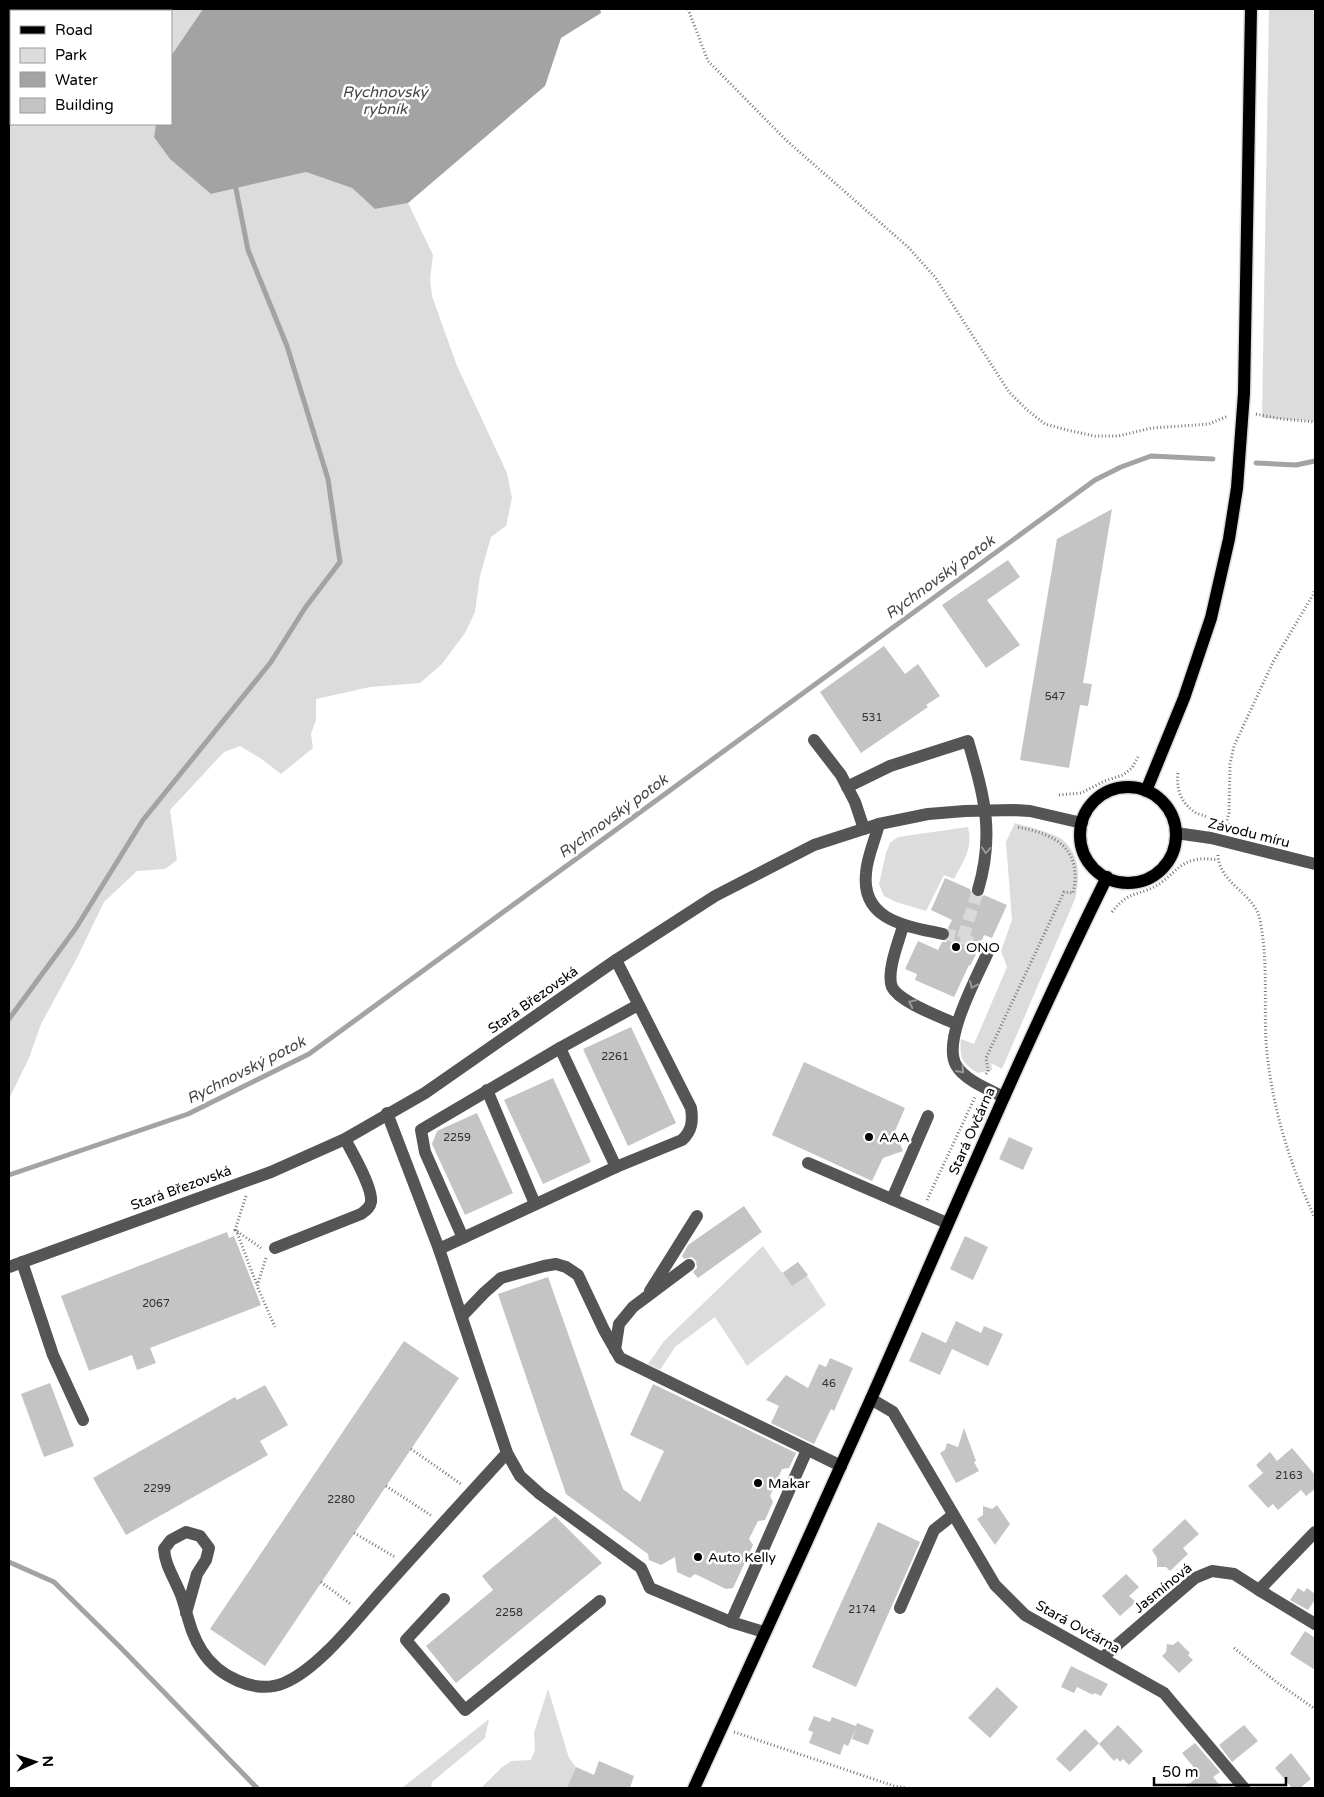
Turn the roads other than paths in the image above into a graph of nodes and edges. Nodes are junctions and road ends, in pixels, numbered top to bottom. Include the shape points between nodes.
1 (1251, 9) edge
2 (814, 740) dead end
3 (847, 787) junction
4 (1146, 791) junction
5 (985, 810) junction
6 (1082, 823) junction
7 (879, 824) junction
8 (864, 829) junction
9 (1176, 833) junction
10 (1315, 864) edge
11 (1107, 877) junction
12 (978, 890) tunnel mouth
13 (903, 926) junction
14 (943, 934) tunnel mouth
15 (981, 948) dead end
16 (616, 960) junction
17 (638, 1005) junction
18 (956, 1024) junction
19 (560, 1048) junction
20 (487, 1090) junction
21 (1004, 1097) junction
22 (387, 1113) junction
23 (928, 1116) dead end
24 (345, 1139) junction
25 (808, 1163) dead end
26 (616, 1167) junction
27 (892, 1200) junction
28 (535, 1204) junction
29 (697, 1216) dead end
30 (947, 1223) junction
31 (463, 1238) junction
32 (275, 1248) dead end
33 (439, 1249) junction
34 (22, 1262) junction
35 (9, 1266) edge
36 (689, 1266) dead end
37 (646, 1297) junction
38 (462, 1316) junction
39 (615, 1350) junction
40 (871, 1400) junction
41 (83, 1420) dead end
42 (807, 1450) junction
43 (507, 1452) junction
44 (840, 1466) junction
45 (953, 1515) junction
46 (1315, 1532) edge
47 (1259, 1590) junction
48 (444, 1599) dead end
49 (600, 1601) dead end
50 (900, 1608) dead end
51 (186, 1613) junction
52 (731, 1622) junction
53 (1315, 1624) edge
54 (764, 1632) junction
55 (1102, 1658) junction
56 (694, 1788) edge
57 (1244, 1788) edge

1 - 4 main road via 1244,393 1237,488 1219,586 1195,669
2 - 3 street
3 - 5 street via 890,766 968,741
3 - 8 street
4 - 6 main road via 1126,787 1107,792 1091,805
4 - 9 main road via 1159,798 1168,810
5 - 6 street, Stará Březovská via 1030,812
5 - 7 street, Stará Březovská via 928,814
5 -> 12 street via 984,868
6 - 11 main road via 1081,838 1086,857
7 - 8 street, Stará Březovská
7 - 13 street via 866,872 867,892 879,913
8 - 16 street, Stará Březovská via 814,845 715,896
9 - 10 street, Závodu míru via 1220,840
9 - 11 main road via 1170,858 1156,874 1132,882
11 - 21 main road, Stará Ovčárna
13 - 14 street
18 -> 13 street via 901,998 892,987 891,970
15 -> 18 street via 988,952
16 - 17 street
16 - 22 street, Stará Březovská via 425,1093
17 - 19 street
17 - 26 street via 691,1108 692,1118 688,1134 682,1140
18 -> 21 street via 953,1048 956,1065 969,1079
19 - 20 street
19 - 26 street
20 - 28 street
20 - 31 street via 421,1130 425,1152
21 - 30 main road, Stará Ovčárna
22 - 24 street, Stará Březovská
22 - 33 street
23 - 27 street
24 - 32 street via 369,1191 371,1202 367,1210
24 - 34 street, Stará Březovská via 271,1172
25 - 27 street
26 - 28 street
27 - 30 street
28 - 31 street
29 - 37 street
30 - 40 main road, Stará Ovčárna
31 - 33 street
33 - 38 street
34 - 35 street, Stará Březovská
34 - 41 street via 53,1354
36 - 37 street
37 - 39 street via 619,1324
38 - 39 street via 501,1278 556,1264 578,1275
38 - 43 street
39 - 42 street via 620,1358
40 - 44 main road, Stará Ovčárna
40 - 45 street, Stará Ovčárna via 893,1412
42 - 44 street
42 - 52 street
43 - 51 street via 326,1653 283,1684 262,1687 246,1684 208,1661 194,1639
43 - 52 street via 520,1476 641,1568 650,1588
44 - 54 main road, Stará Ovčárna
45 - 50 street via 934,1530
45 - 55 street, Stará Ovčárna via 995,1585 1025,1615
46 - 47 street
47 - 53 street
47 - 55 street, Jasmínová via 1234,1574 1212,1571 1195,1578
48 - 49 street via 406,1640 465,1710
51 - 51 street via 164,1559 164,1549 171,1540 186,1532 200,1536 208,1548
52 - 54 street
54 - 56 main road, Stará Ovčárna
55 - 57 street, Stará Ovčárna via 1164,1693

